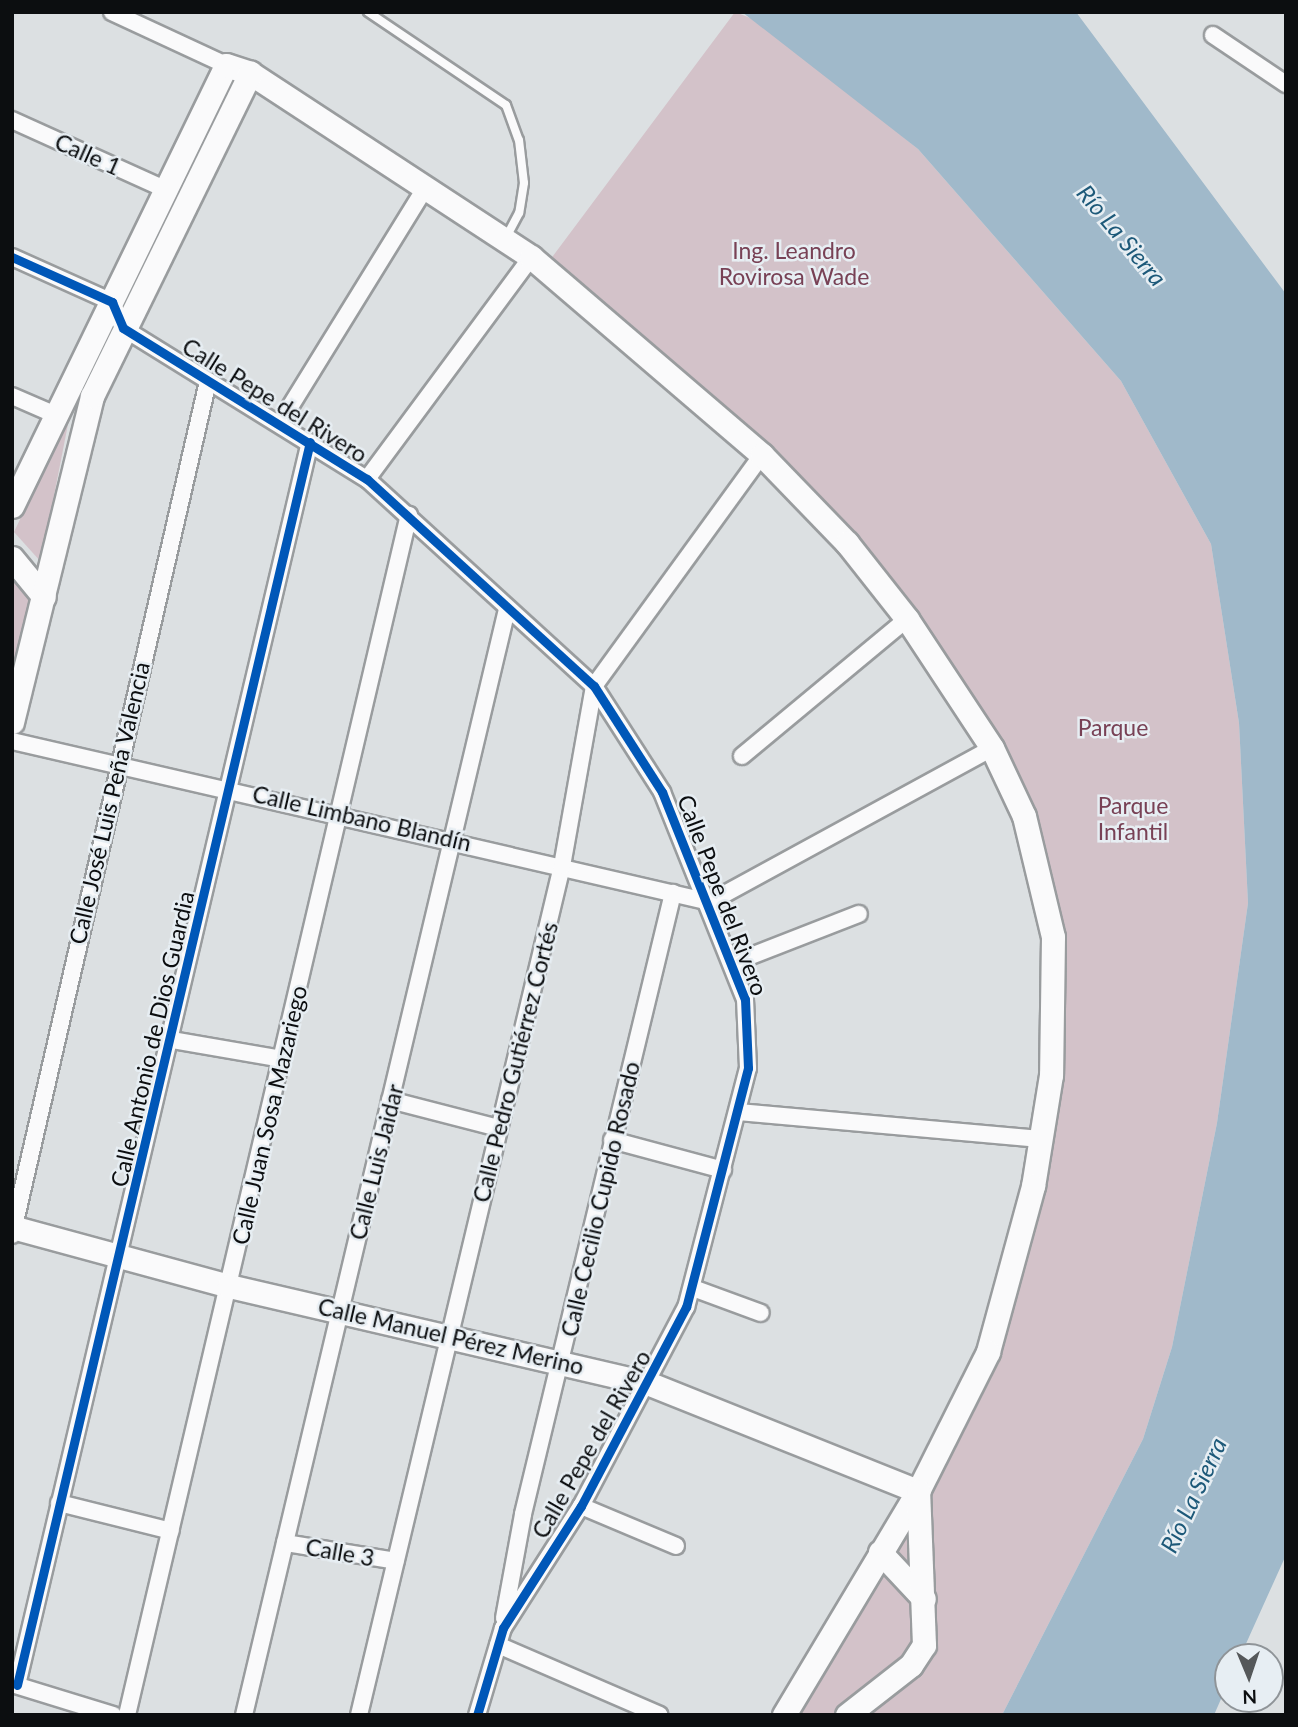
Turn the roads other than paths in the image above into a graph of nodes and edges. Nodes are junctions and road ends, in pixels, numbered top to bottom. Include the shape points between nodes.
1 (112, 12) edge
2 (368, 12) edge
3 (1213, 35) dead end
4 (226, 65) junction
5 (250, 73) junction
6 (1286, 84) edge
7 (12, 120) edge
8 (425, 188) junction
9 (165, 189) junction
10 (504, 240) junction
11 (12, 257) edge
12 (531, 257) junction
13 (111, 302) junction
14 (123, 328) junction
15 (208, 381) junction
16 (12, 396) edge
17 (58, 416) junction
18 (281, 423) junction
19 (310, 442) junction
20 (762, 455) junction
21 (367, 480) junction
22 (12, 506) edge
23 (409, 516) junction
24 (12, 558) edge
25 (44, 597) junction
26 (507, 609) junction
27 (906, 619) junction
28 (594, 686) junction
29 (12, 722) edge
30 (12, 741) edge
31 (992, 748) junction
32 (741, 756) dead end
33 (118, 765) junction
34 (230, 787) junction
35 (342, 814) junction
36 (452, 839) junction
37 (562, 866) junction
38 (673, 893) junction
39 (710, 902) junction
40 (859, 914) dead end
41 (733, 963) junction
42 (172, 1040) junction
43 (282, 1059) junction
44 (390, 1100) junction
45 (738, 1112) junction
46 (498, 1128) junction
47 (1041, 1139) junction
48 (612, 1140) junction
49 (723, 1170) junction
50 (13, 1230) edge
51 (122, 1256) junction
52 (229, 1286) junction
53 (693, 1288) junction
54 (340, 1310) junction
55 (761, 1313) dead end
56 (451, 1336) junction
57 (563, 1360) junction
58 (650, 1384) junction
59 (918, 1492) junction
60 (59, 1503) junction
61 (581, 1506) junction
62 (171, 1531) junction
63 (285, 1543) junction
64 (676, 1546) dead end
65 (880, 1552) junction
66 (396, 1562) junction
67 (924, 1599) junction
68 (503, 1628) junction
69 (498, 1645) junction
70 (14, 1684) edge
71 (113, 1715) edge
72 (127, 1715) edge
73 (244, 1715) edge
74 (359, 1715) edge
75 (477, 1715) edge
76 (660, 1715) edge
77 (784, 1715) edge
78 (847, 1715) edge

1 - 4 street
2 - 10 lane via 506,105 519,140 524,183 519,213
3 - 6 street
4 - 5 main road
4 - 9 main road
5 - 8 main road
5 - 14 main road
7 - 9 street, Calle 1
8 - 10 main road
8 - 18 street
9 - 13 main road
10 - 12 main road
11 - 13 street
12 - 20 main road
12 - 21 street
13 - 14 street
13 - 17 main road
14 - 15 street, Calle Pepe del Rivero
14 - 25 main road via 88,409
15 - 18 street, Calle Pepe del Rivero
15 - 33 street, Calle José Luis Peña Valencia
16 - 17 street
17 - 22 main road
18 - 19 street, Calle Pepe del Rivero
19 - 21 street, Calle Pepe del Rivero
19 - 34 street, Calle Antonio de Dios Guardia
20 - 27 main road via 847,543
20 - 28 street, Calle Pedro Gutiérrez Cortés
21 - 23 street, Calle Pepe del Rivero
23 - 26 street, Calle Pepe del Rivero
23 - 35 street, Calle Juan Sosa Mazariego
24 - 25 main road
25 - 29 main road
26 - 28 street, Calle Pepe del Rivero
26 - 36 street, Calle Luis Jaidar
27 - 31 main road
27 - 32 street
28 - 37 street, Calle Pedro Gutiérrez Cortés
28 - 39 street, Calle Pepe del Rivero via 644,757
30 - 33 street, Calle Limbano Blandín
31 - 39 street
31 - 47 main road via 1024,816 1053,937 1051,1075
33 - 34 street, Calle Limbano Blandín
33 - 50 street, Calle José Luis Peña Valencia
34 - 35 street, Calle Limbano Blandín
34 - 42 street, Calle Antonio de Dios Guardia
35 - 36 street, Calle Limbano Blandín
35 - 43 street, Calle Juan Sosa Mazariego
36 - 37 street, Calle Limbano Blandín
36 - 44 street, Calle Luis Jaidar
37 - 38 street, Calle Limbano Blandín
37 - 46 street, Calle Pedro Gutiérrez Cortés
38 - 39 street, Calle Limbano Blandín
38 - 48 street, Calle Cecilio Cupido Rosado
39 - 41 street, Calle Pepe del Rivero
40 - 41 street
41 - 45 street, Calle Pepe del Rivero via 750,1045
42 - 43 street
42 - 51 street, Calle Antonio de Dios Guardia
43 - 52 street, Calle Juan Sosa Mazariego
44 - 46 street
44 - 54 street, Calle Luis Jaidar
45 - 47 street
45 - 49 street, Calle Pepe del Rivero
46 - 56 street, Calle Pedro Gutiérrez Cortés
47 - 59 main road via 988,1352
48 - 49 street
48 - 57 street, Calle Cecilio Cupido Rosado
49 - 53 street, Calle Pepe del Rivero
50 - 51 main road, Calle Manuel Pérez Merino
51 - 52 main road, Calle Manuel Pérez Merino
51 - 60 street, Calle Antonio de Dios Guardia
52 - 54 main road, Calle Manuel Pérez Merino
52 - 62 street, Calle Juan Sosa Mazariego
53 - 55 street
53 - 58 street, Calle Pepe del Rivero
54 - 56 main road, Calle Manuel Pérez Merino
54 - 63 street, Calle Luis Jaidar
56 - 57 main road, Calle Manuel Pérez Merino
56 - 66 street, Calle Pedro Gutiérrez Cortés
57 - 58 main road, Calle Manuel Pérez Merino
57 - 68 street, Calle Cecilio Cupido Rosado
58 - 59 main road, Calle Manuel Pérez Merino
58 - 61 street, Calle Pepe del Rivero
59 - 65 main road
59 - 67 main road
60 - 62 street
60 - 70 street, Calle Antonio de Dios Guardia
61 - 64 street
61 - 68 street, Calle Pepe del Rivero
62 - 72 street, Calle Juan Sosa Mazariego
63 - 66 street, Calle 3
63 - 73 street, Calle Luis Jaidar
65 - 67 main road
65 - 77 main road
66 - 74 street, Calle Pedro Gutiérrez Cortés
67 - 78 main road via 918,1656
68 - 69 street, Calle Pepe del Rivero
69 - 75 street, Calle Pepe del Rivero
69 - 76 street
70 - 71 street

